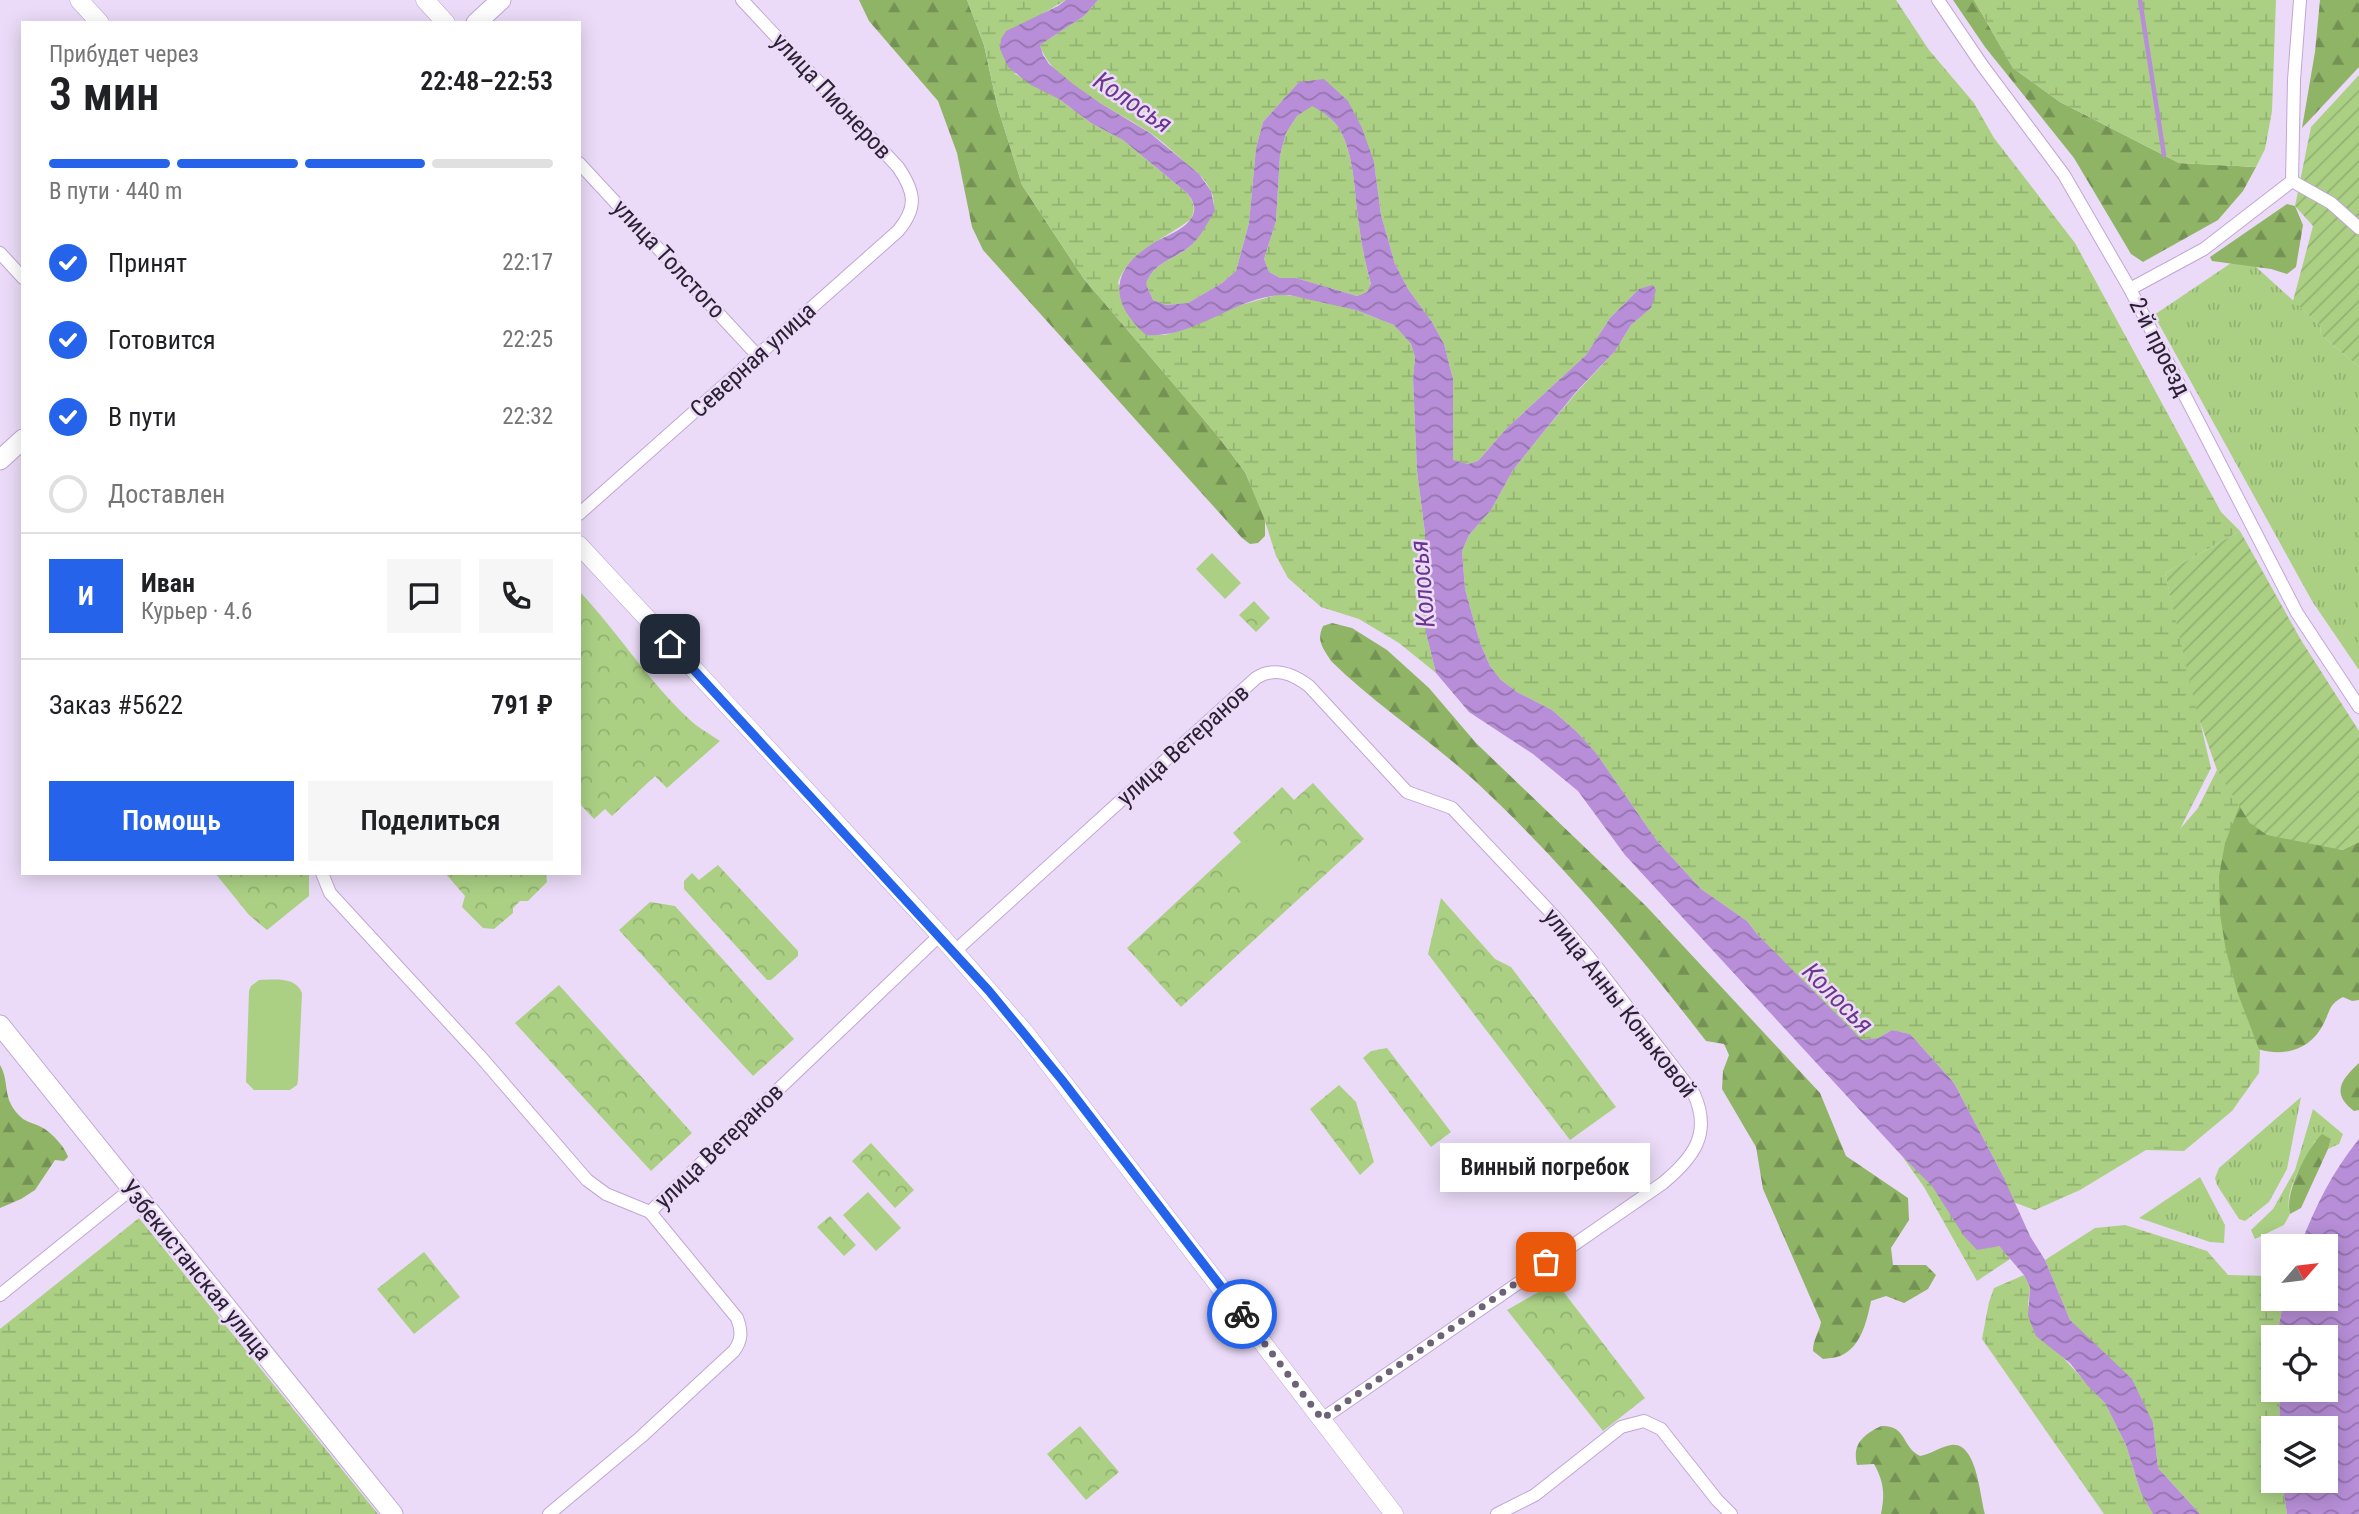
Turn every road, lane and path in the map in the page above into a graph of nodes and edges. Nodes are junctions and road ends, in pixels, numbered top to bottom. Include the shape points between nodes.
1 (79, 0) edge
2 (425, 0) edge
3 (501, 0) edge
4 (743, 0) edge
5 (1938, 0) edge
6 (2300, 0) edge
7 (98, 21) edge
8 (444, 21) edge
9 (478, 21) edge
10 (581, 165) edge
11 (2292, 181) junction
12 (912, 198) joint
13 (2359, 228) edge
14 (0, 253) edge
15 (21, 276) edge
16 (2130, 289) junction
17 (757, 355) junction
18 (21, 441) edge
19 (0, 460) edge
20 (581, 512) edge
21 (581, 547) edge
22 (2359, 707) edge
23 (1452, 808) joint
24 (323, 875) edge
25 (940, 935) junction
26 (955, 951) junction
27 (0, 1025) edge
28 (130, 1190) junction
29 (650, 1212) junction
30 (0, 1295) edge
31 (1322, 1419) junction
32 (393, 1514) edge
33 (549, 1514) edge
34 (1394, 1514) edge
35 (1497, 1514) edge
36 (1731, 1514) edge

1 - 7 main road
2 - 8 main road
3 - 9 main road
4 - 12 street, улица Пионеров via 898,167
5 - 16 street, 2-й проезд via 2064,175
6 - 11 street
10 - 17 street, улица Толстого
11 - 13 street via 2331,203
11 - 16 street via 2204,249
12 - 17 street, Северная улица via 908,219 898,231
14 - 15 street
16 - 22 street, 2-й проезд via 2297,613
17 - 20 street, Северная улица
18 - 19 main road
21 - 25 main road
23 - 26 street, улица Ветеранов via 1407,792 1302,681 1283,672 1263,674
23 - 31 street, улица Анны Коньковой via 1572,936 1680,1073 1699,1107 1699,1137 1688,1160 1662,1182
24 - 29 street via 330,893 587,1180 606,1194
25 - 26 main road
25 - 29 street, улица Ветеранов
26 - 31 main road via 1062,1080
27 - 28 main road, Узбекистанская улица
28 - 30 street
28 - 32 main road, Узбекистанская улица
29 - 33 street, улица Ветеранов via 737,1318 741,1339 670,1411
31 - 34 main road
35 - 36 street via 1535,1495 1621,1427 1644,1421 1661,1429

